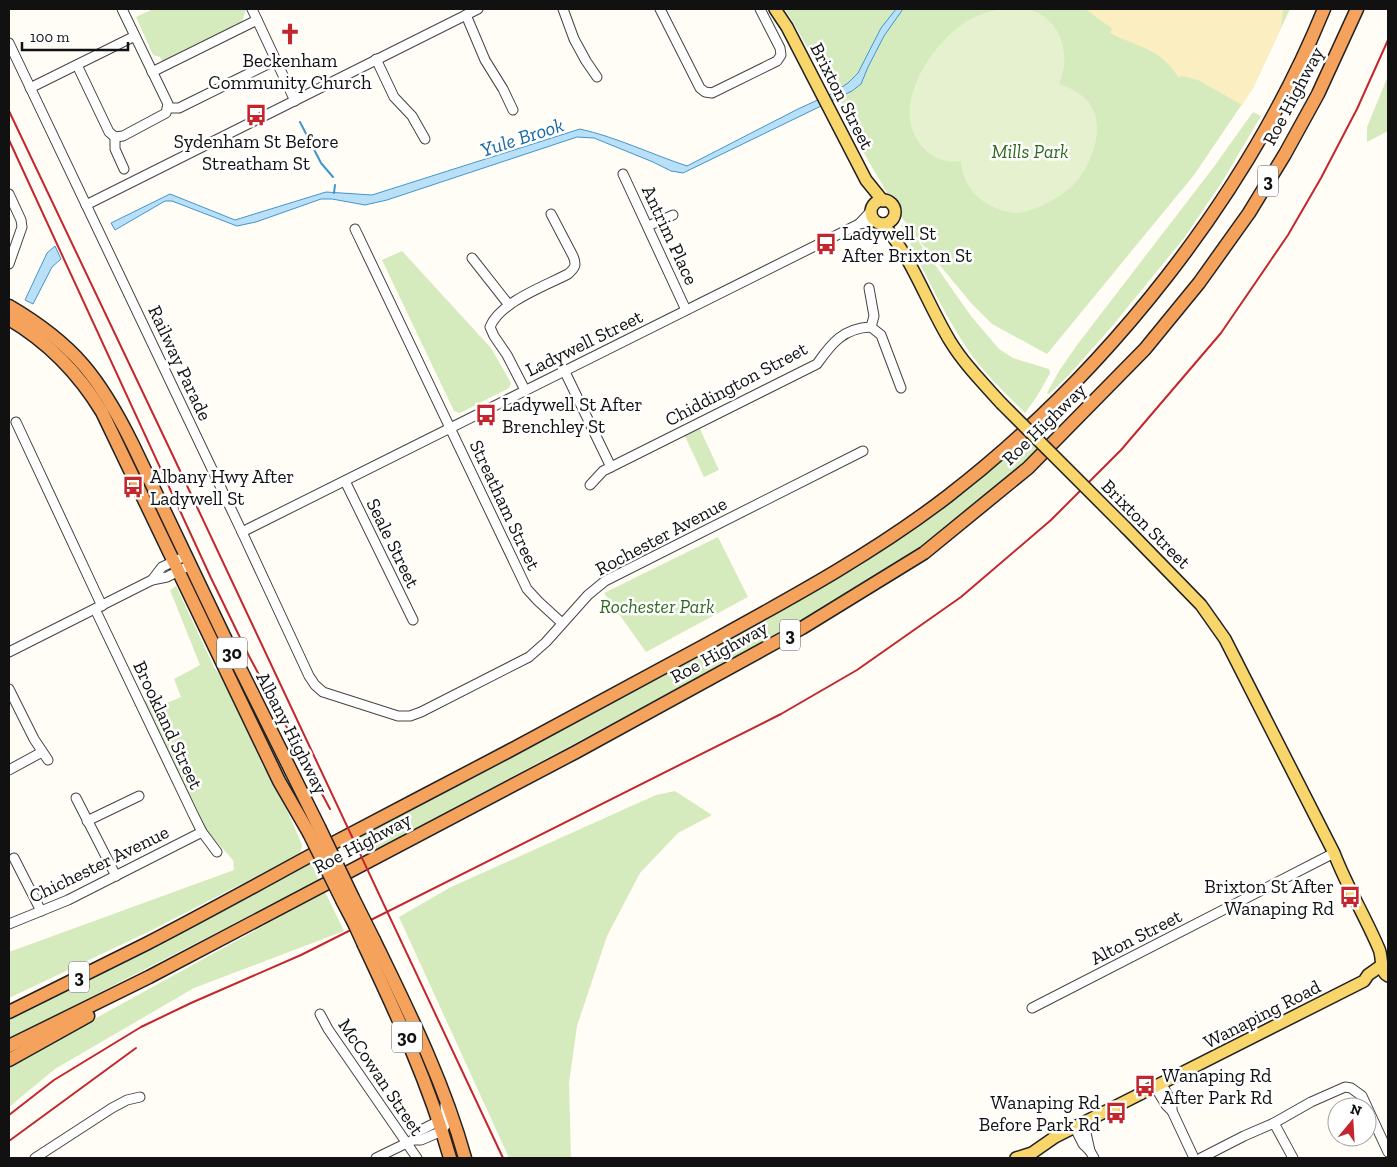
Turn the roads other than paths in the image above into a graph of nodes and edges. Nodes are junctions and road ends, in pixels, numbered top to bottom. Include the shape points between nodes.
1 (122, 9) edge
2 (252, 9) edge
3 (478, 9) edge
4 (563, 9) edge
5 (760, 9) edge
6 (775, 9) edge
7 (781, 9) edge
8 (1324, 9) edge
9 (1356, 9) edge
10 (663, 10) edge
11 (466, 15) junction
12 (257, 20) junction
13 (787, 27) junction
14 (134, 36) junction
15 (9, 43) edge
16 (376, 59) junction
17 (276, 60) junction
18 (77, 64) junction
19 (152, 72) junction
20 (596, 77) dead end
21 (30, 88) junction
22 (295, 101) junction
23 (168, 108) junction
24 (513, 110) dead end
25 (115, 137) junction
26 (425, 139) dead end
27 (124, 169) dead end
28 (623, 174) dead end
29 (866, 180) junction
30 (9, 194) edge
31 (883, 201) junction
32 (86, 205) junction
33 (551, 214) dead end
34 (673, 215) dead end
35 (878, 217) junction
36 (648, 226) junction
37 (355, 229) dead end
38 (472, 258) dead end
39 (10, 259) edge
40 (869, 288) dead end
41 (508, 305) junction
42 (9, 306) edge
43 (686, 310) junction
44 (9, 319) edge
45 (870, 327) junction
46 (565, 372) junction
47 (901, 388) dead end
48 (525, 390) junction
49 (16, 422) dead end
50 (451, 428) junction
51 (863, 451) dead end
52 (610, 467) junction
53 (345, 481) junction
54 (590, 485) dead end
55 (242, 532) junction
56 (188, 561) junction
57 (175, 567) junction
58 (99, 608) junction
59 (413, 620) dead end
60 (562, 623) junction
61 (9, 652) edge
62 (9, 689) edge
63 (326, 693) joint
64 (42, 752) junction
65 (48, 760) dead end
66 (9, 770) edge
67 (139, 796) dead end
68 (76, 798) dead end
69 (87, 821) junction
70 (314, 830) junction
71 (202, 832) junction
72 (217, 852) dead end
73 (1334, 853) junction
74 (14, 858) dead end
75 (116, 876) junction
76 (41, 911) junction
77 (9, 924) edge
78 (369, 943) junction
79 (1388, 950) edge
80 (1386, 968) edge
81 (149, 977) junction
82 (1032, 1008) dead end
83 (9, 1012) edge
84 (320, 1014) dead end
85 (9, 1046) edge
86 (9, 1060) edge
87 (1159, 1086) junction
88 (444, 1092) junction
89 (140, 1097) dead end
90 (1274, 1124) junction
91 (442, 1125) junction
92 (1079, 1126) junction
93 (1385, 1138) edge
94 (410, 1141) junction
95 (461, 1142) junction
96 (1388, 1152) edge
97 (1092, 1155) edge
98 (35, 1158) edge
99 (376, 1158) edge
100 (417, 1158) edge
101 (450, 1158) edge
102 (465, 1158) edge
103 (1016, 1158) edge
104 (1194, 1158) edge
105 (1201, 1158) edge
106 (1293, 1158) edge

1 - 14 street
2 - 12 street
3 - 11 street
4 - 20 street via 574,39
5 - 10 street via 781,55 777,61 712,93 700,88
6 - 13 main road, Brixton Street
7 - 13 main road, Brixton Street
8 - 83 highway, Roe Highway / 3 via 1258,141 1174,267 1122,332 1067,391 947,497 793,598 150,942
9 - 81 highway, Roe Highway / 3 via 1318,94 1285,154 1199,283 1145,349 1028,468 924,553 802,628 611,733
11 - 16 street
11 - 24 street via 485,60
12 - 17 street
12 - 19 street
13 - 29 main road, Brixton Street
14 - 18 street
14 - 19 street
15 - 21 street, Railway Parade
16 - 22 street
16 - 26 street via 394,97 412,116
17 - 22 street
17 - 23 street via 179,108
18 - 21 street
18 - 25 street via 109,132
19 - 23 street
21 - 32 street, Railway Parade
22 - 32 street
23 - 25 street via 162,117
25 - 27 street via 114,149
28 - 36 street, Antrim Place
29 - 31 main road, Brixton Street
29 - 35 main road, Brixton Street
30 - 39 street via 22,227
31 - 35 main road via 874,204
31 - 35 main road, Brixton Street via 893,207 894,213
32 - 55 street, Railway Parade
33 - 41 street via 576,263 574,269
34 - 36 street
35 - 43 street, Ladywell Street
35 - 73 main road, Brixton Street, bridge via 898,244 951,342 980,380 1201,604 1225,638
36 - 43 street, Antrim Place
37 - 50 street, Streatham Street
38 - 41 street
40 - 45 street via 874,316
41 - 48 street via 492,322 491,332 508,355
42 - 56 highway, Albany Highway / 30 via 55,336 93,376 125,429
43 - 46 street, Ladywell Street
44 - 57 highway, Albany Highway / 30 via 66,363 92,396
45 - 47 street via 881,335
45 - 52 street, Chiddington Street via 839,337 816,364
46 - 48 street, Ladywell Street
46 - 52 street
48 - 50 street, Ladywell Street
49 - 58 street, Brookland Street
50 - 53 street, Ladywell Street
50 - 60 street, Streatham Street via 527,589
51 - 60 street, Rochester Avenue via 605,581
52 - 54 street, Chiddington Street
53 - 55 street, Ladywell Street
53 - 59 street, Seale Street
55 - 63 street, Railway Parade via 309,676 317,688
56 - 57 street
56 - 70 highway, Albany Highway / 30
57 - 58 street via 167,577 152,580
57 - 70 highway, Albany Highway / 30 via 279,781
58 - 61 street
58 - 71 street, Brookland Street
60 - 63 street, Rochester Avenue via 542,646 523,660 415,715 394,716
62 - 64 street
64 - 65 street
64 - 66 street
67 - 69 street
68 - 69 street
69 - 75 street
70 - 78 highway, Albany Highway / 30, bridge
71 - 72 street, Brookland Street
71 - 75 street, Chichester Avenue
73 - 79 main road, Brixton Street via 1352,880
73 - 80 main road, Brixton Street
73 - 82 street, Alton Street
74 - 76 street
75 - 76 street, Chichester Avenue
76 - 77 street, Chichester Avenue
78 - 88 highway, Albany Highway via 433,1063
78 - 91 highway, Albany Highway / 30
80 - 87 main road, Wanaping Road via 1371,981 1364,981
81 - 85 highway, Roe Highway / 3
81 - 86 highway
84 - 94 street, McCowan Street via 331,1035
87 - 92 main road, Wanaping Road
87 - 104 street
88 - 91 street
88 - 95 highway, Albany Highway
89 - 98 street via 112,1108
90 - 93 street via 1345,1087 1362,1096
90 - 105 street
90 - 106 street
91 - 94 street via 421,1140
91 - 95 street
91 - 101 highway, Albany Highway / 30
92 - 97 street via 1083,1144
92 - 103 main road, Wanaping Road via 1048,1140 1032,1153
93 - 96 street
94 - 99 street
94 - 100 street, McCowan Street
95 - 102 highway, Albany Highway

